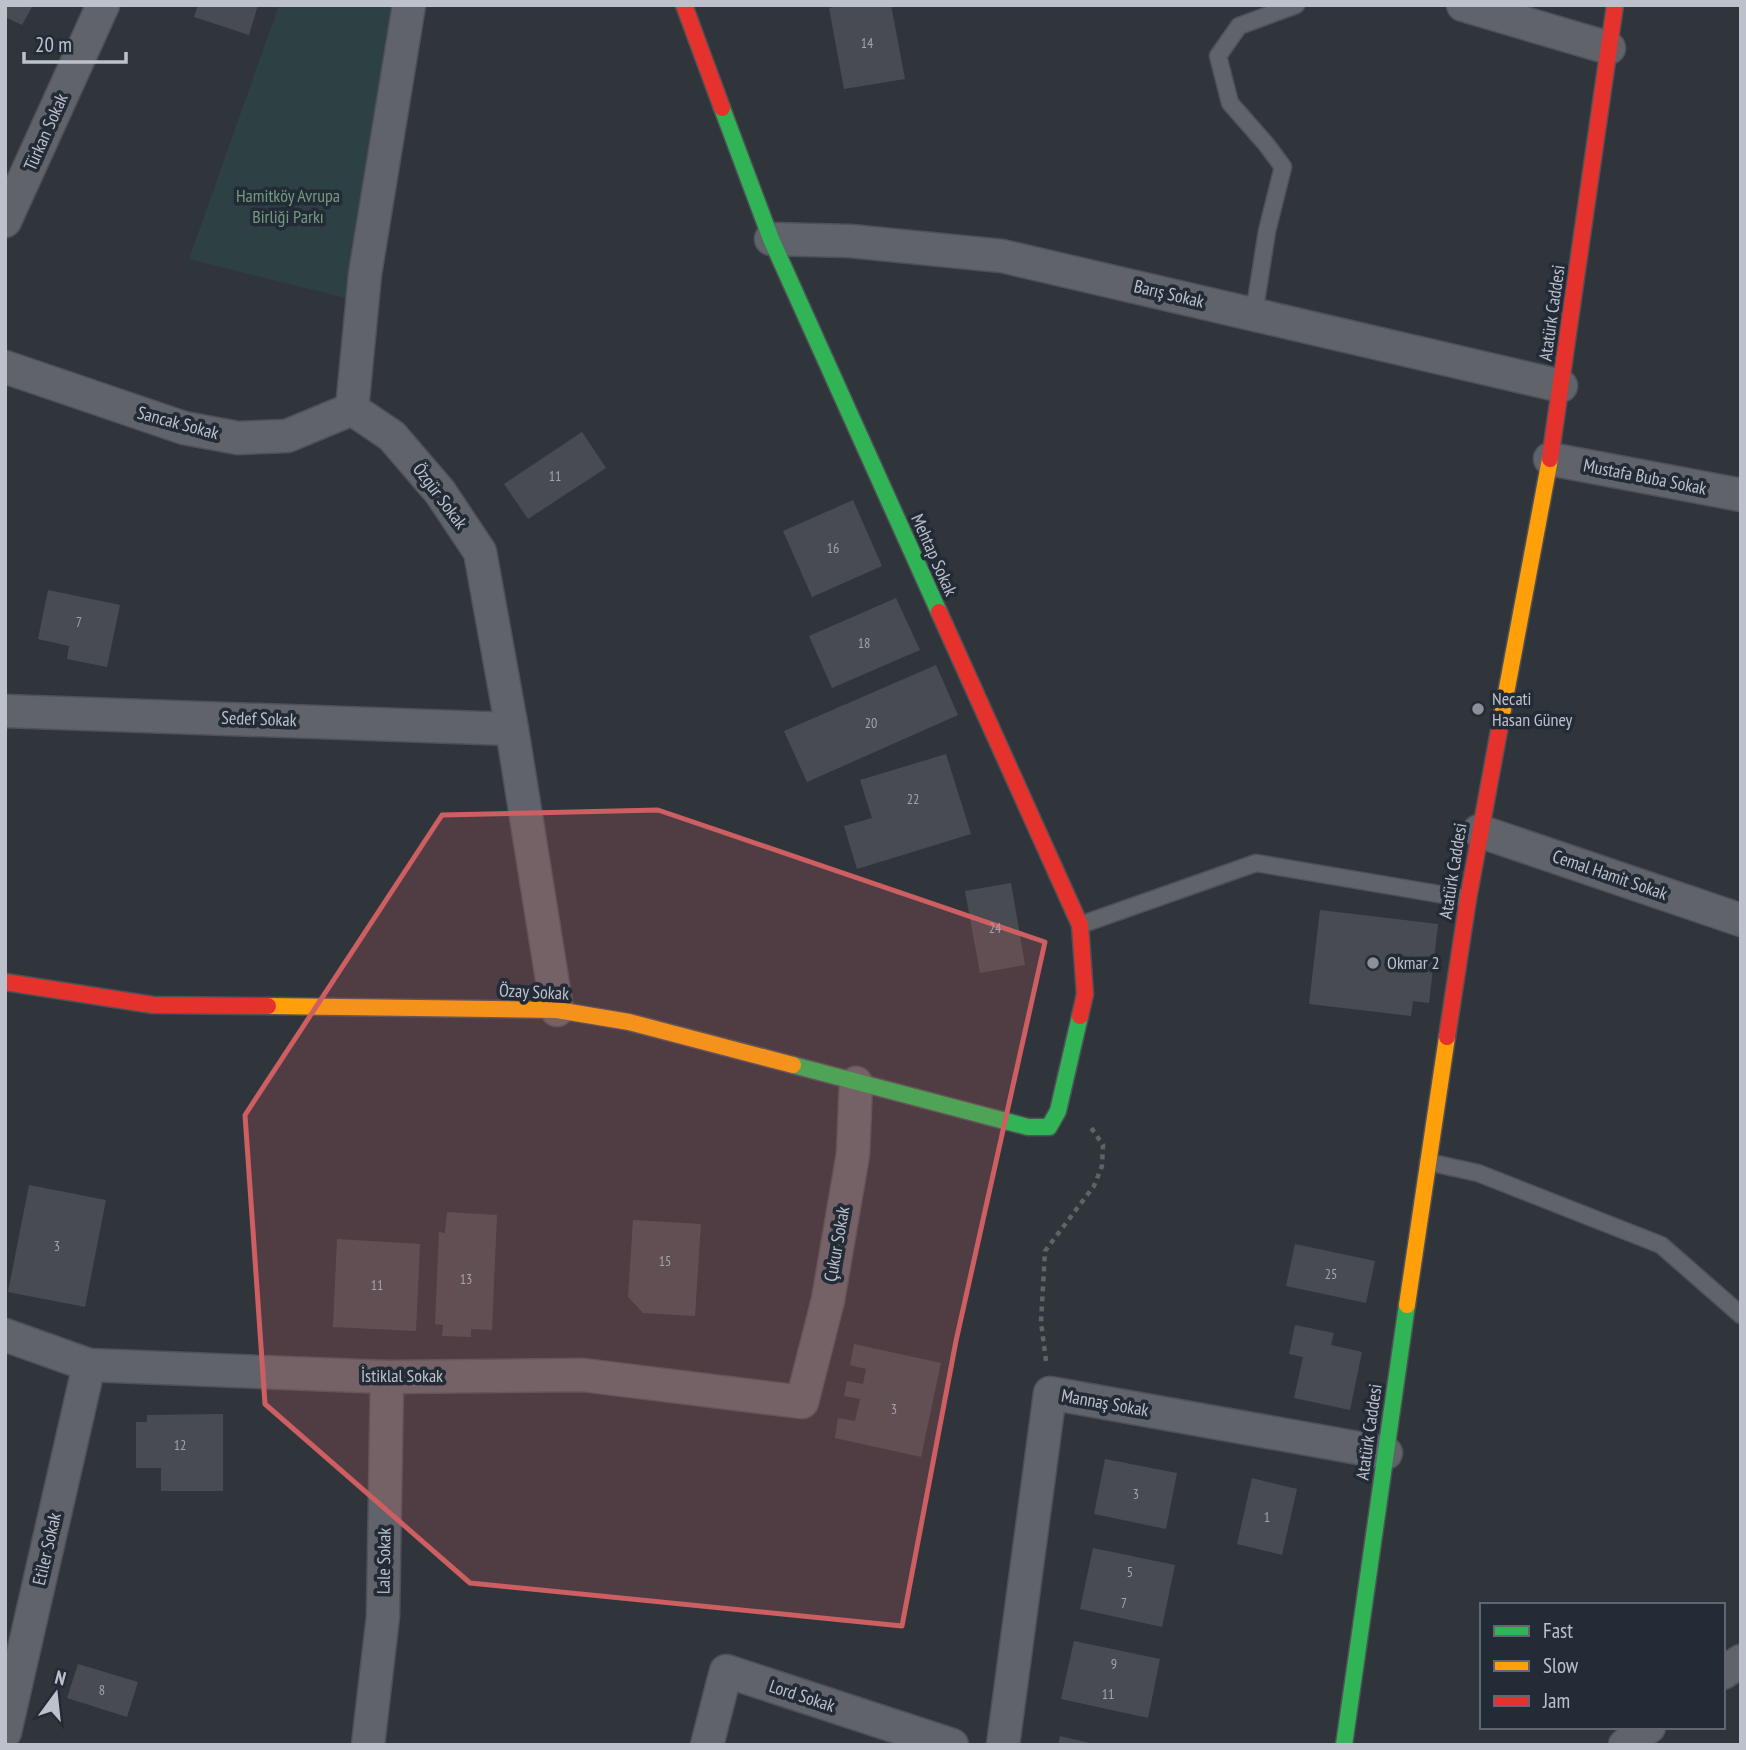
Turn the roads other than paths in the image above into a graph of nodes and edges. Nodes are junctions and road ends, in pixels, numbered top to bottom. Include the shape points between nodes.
1 (103, 5) edge
2 (409, 5) edge
3 (684, 5) edge
4 (1296, 5) edge
5 (1463, 5) edge
6 (1615, 5) edge
7 (1609, 48) junction
8 (5, 221) edge
9 (771, 239) junction
10 (1254, 314) junction
11 (5, 367) edge
12 (1561, 386) junction
13 (352, 409) junction
14 (1550, 459) junction
15 (1741, 495) edge
16 (5, 711) edge
17 (512, 729) junction
18 (1479, 831) junction
19 (1468, 899) junction
20 (1741, 920) edge
21 (1080, 925) junction
22 (5, 982) edge
23 (557, 1010) junction
24 (856, 1083) junction
25 (1049, 1127) joint
26 (1427, 1163) junction
27 (1741, 1315) edge
28 (5, 1335) edge
29 (89, 1365) junction
30 (387, 1377) junction
31 (802, 1402) joint
32 (1385, 1453) junction
33 (1741, 1661) edge
34 (1725, 1673) edge
35 (1646, 1729) edge
36 (5, 1732) edge
37 (368, 1745) edge
38 (707, 1745) edge
39 (952, 1745) edge
40 (1003, 1745) edge
41 (1344, 1745) edge
42 (1625, 1745) edge

1 - 8 street, Türkan Sokak
2 - 13 street via 365,274
3 - 9 street, Mehtap Sokak
4 - 10 lane via 1239,26 1218,56 1230,103 1283,167
5 - 7 street
6 - 7 street, Atatürk Caddesi
7 - 12 street, Atatürk Caddesi
9 - 10 street, Barış Sokak via 850,241 1002,256
9 - 21 street, Mehtap Sokak
10 - 12 street, Barış Sokak
11 - 13 street, Sancak Sokak via 184,428 238,438 287,436
12 - 14 street, Atatürk Caddesi
13 - 17 street, Özgür Sokak via 391,436 440,492 480,552
14 - 15 street, Mustafa Buba Sokak
14 - 18 street, Atatürk Caddesi
16 - 17 street, Sedef Sokak
17 - 23 street, Özgür Sokak
18 - 19 street, Atatürk Caddesi
18 - 20 street, Cemal Hamit Sokak
19 - 21 lane via 1256,863
19 - 26 street, Atatürk Caddesi
21 - 25 street, Mehtap Sokak via 1085,993 1058,1111
22 - 23 street, Özay Sokak via 153,1005
23 - 24 street, Özay Sokak via 629,1022
24 - 25 street, Özay Sokak via 1028,1127
24 - 31 street, Çukur Sokak via 853,1154 828,1300
26 - 27 lane via 1478,1172 1661,1245
26 - 32 street, Atatürk Caddesi
28 - 29 street, İstiklal Sokak
29 - 30 street, İstiklal Sokak
29 - 36 street, Etiler Sokak
30 - 31 street, İstiklal Sokak via 583,1375
30 - 37 street, Lale Sokak via 383,1616
32 - 40 street, Mannaş Sokak via 1050,1393
32 - 41 street, Atatürk Caddesi
33 - 34 street
35 - 42 street
38 - 39 street, Lord Sokak via 726,1671

